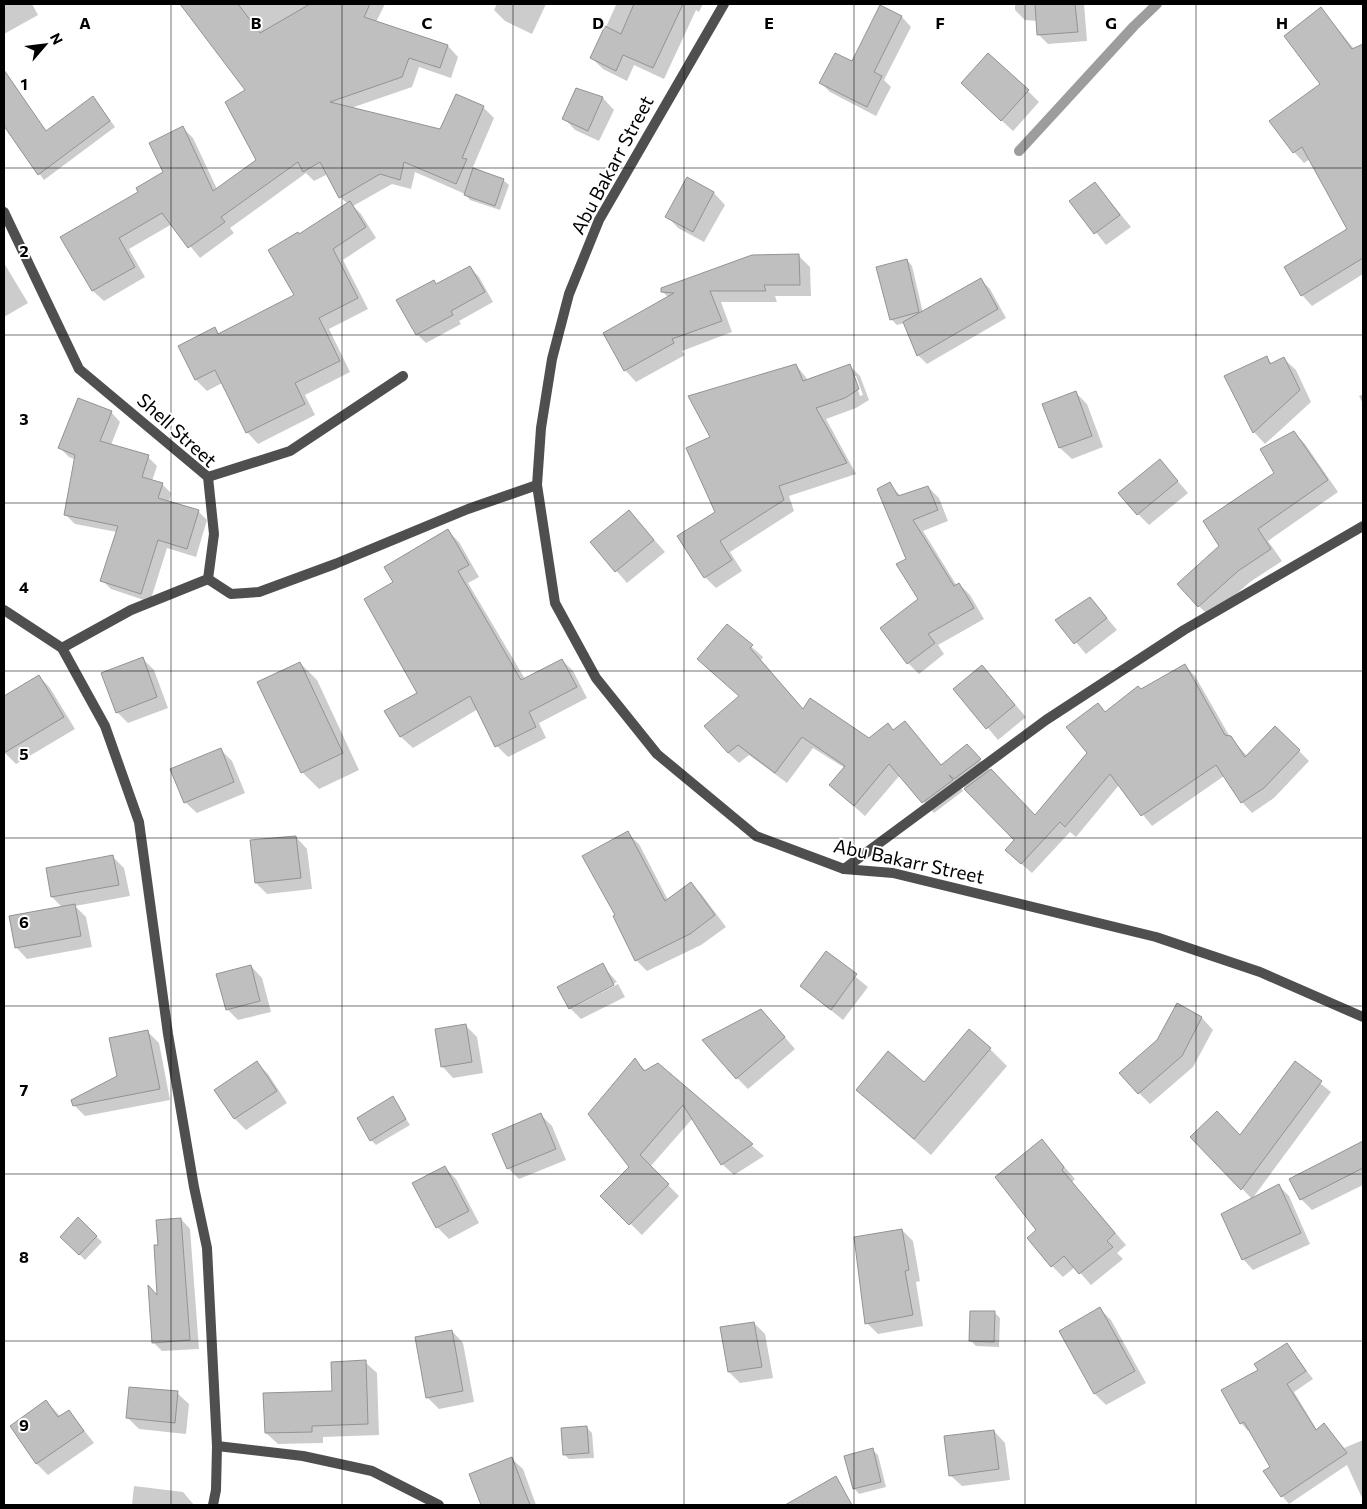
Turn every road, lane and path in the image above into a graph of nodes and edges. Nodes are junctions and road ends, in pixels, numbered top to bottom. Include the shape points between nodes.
1 (724, 4) edge
2 (4, 212) edge
3 (403, 376) dead end
4 (208, 477) junction
5 (537, 485) junction
6 (1363, 526) edge
7 (208, 579) junction
8 (4, 610) edge
9 (62, 648) junction
10 (844, 869) junction
11 (1363, 1017) edge
12 (218, 1446) junction
13 (213, 1505) edge
14 (439, 1505) edge

1 - 5 street, Abu Bakarr Street via 598,220 573,285 552,359 541,428
2 - 4 street, Shell Street via 80,369
3 - 4 street via 290,450
4 - 7 street, Shell Street via 214,534
5 - 7 street via 259,592 232,594
5 - 10 street, Abu Bakarr Street via 555,603 596,678 657,754 756,836
6 - 10 street via 1184,630 1046,720
7 - 9 street via 131,610
8 - 9 street
9 - 12 street via 105,726 138,822 168,1034 207,1248
10 - 11 street, Abu Bakarr Street via 893,873 1156,937 1260,972
12 - 13 street
12 - 14 street via 303,1456 372,1471

